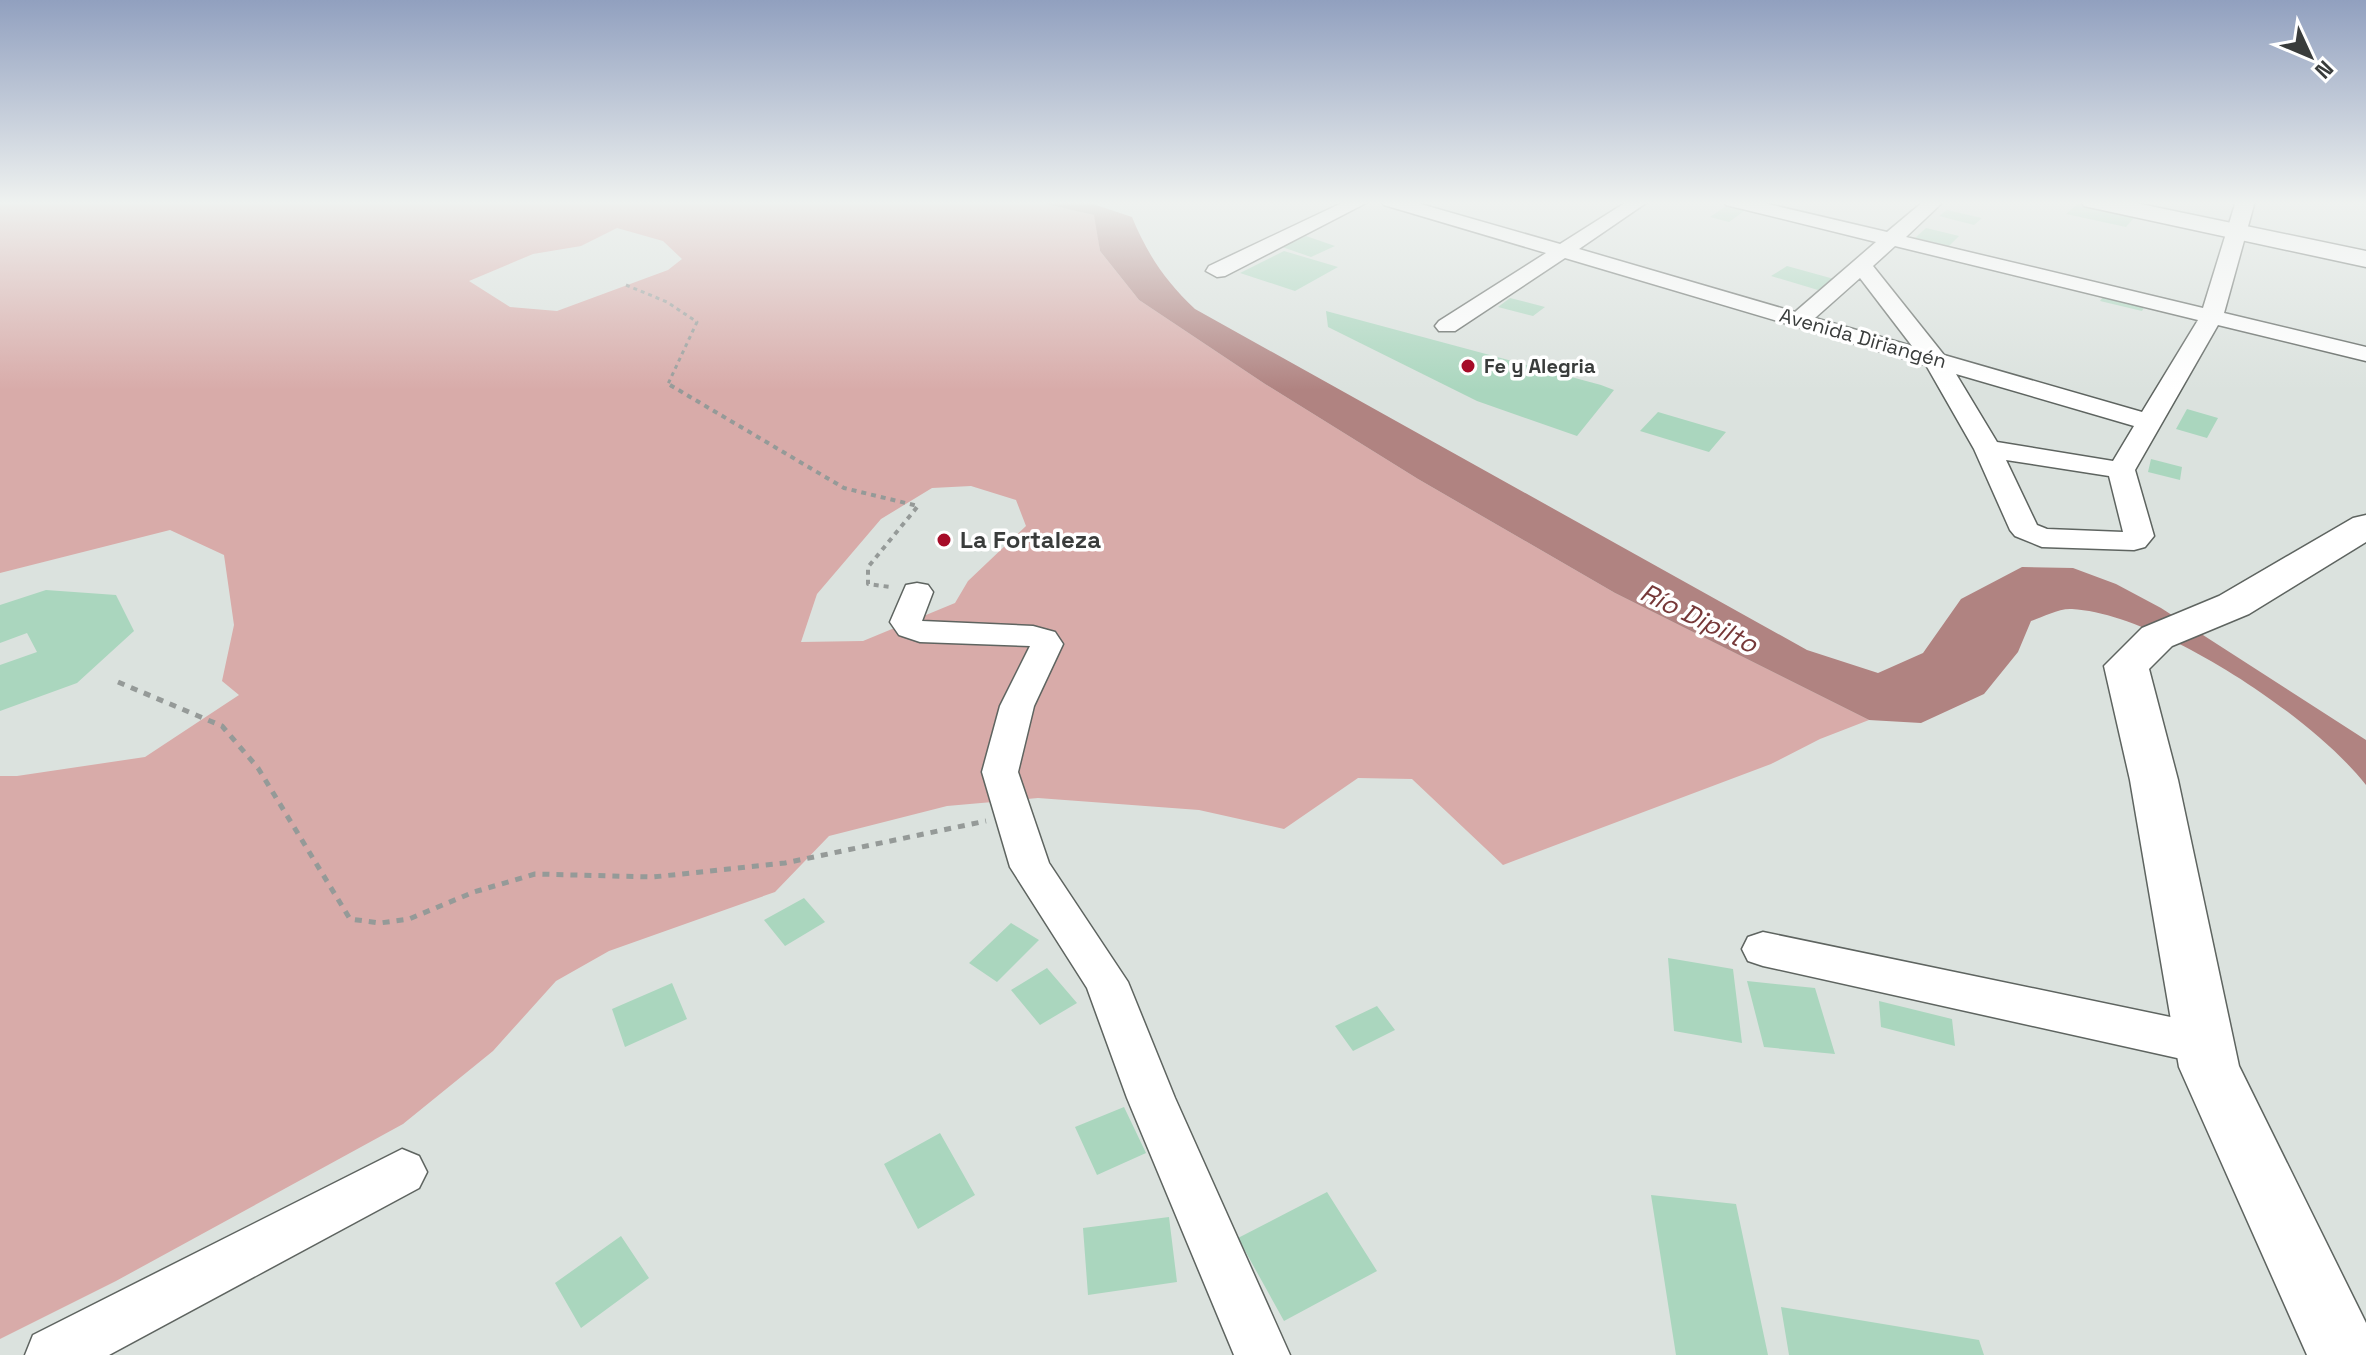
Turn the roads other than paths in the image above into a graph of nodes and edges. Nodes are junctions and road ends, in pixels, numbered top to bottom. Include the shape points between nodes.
1 (1231, 264) edge
2 (1540, 264) edge
3 (1615, 264) edge
4 (2001, 264) edge
5 (2228, 264) edge
6 (1862, 266) joint
7 (1217, 271) dead end
8 (2212, 315) junction
9 (1800, 319) junction
10 (1447, 326) dead end
11 (2366, 354) edge
12 (1935, 359) junction
13 (2151, 423) junction
14 (1987, 449) junction
15 (2121, 470) junction
16 (2366, 526) edge
17 (917, 592) road end
18 (1763, 949) dead end
19 (2204, 1044) junction
20 (402, 1172) dead end
21 (53, 1355) edge
22 (1262, 1355) edge
23 (2344, 1355) edge

1 - 7 street
2 - 10 street
3 - 9 street, Avenida Diriangén
4 - 8 street
5 - 8 street
6 - 9 street
6 - 12 street
8 - 11 street
8 - 13 street
9 - 12 street, Avenida Diriangén
12 - 13 street, Avenida Diriangén
12 - 14 street
13 - 15 street
14 - 15 street
14 - 15 street via 2025,530 2042,538 2134,541 2139,536
16 - 19 street via 2234,605 2157,637 2126,666 2154,780
17 - 22 street via 906,622 910,628 1033,636 1047,644 1017,706 1000,772 1030,867 1106,982
18 - 19 street
19 - 23 street via 2209,1067
20 - 21 street

